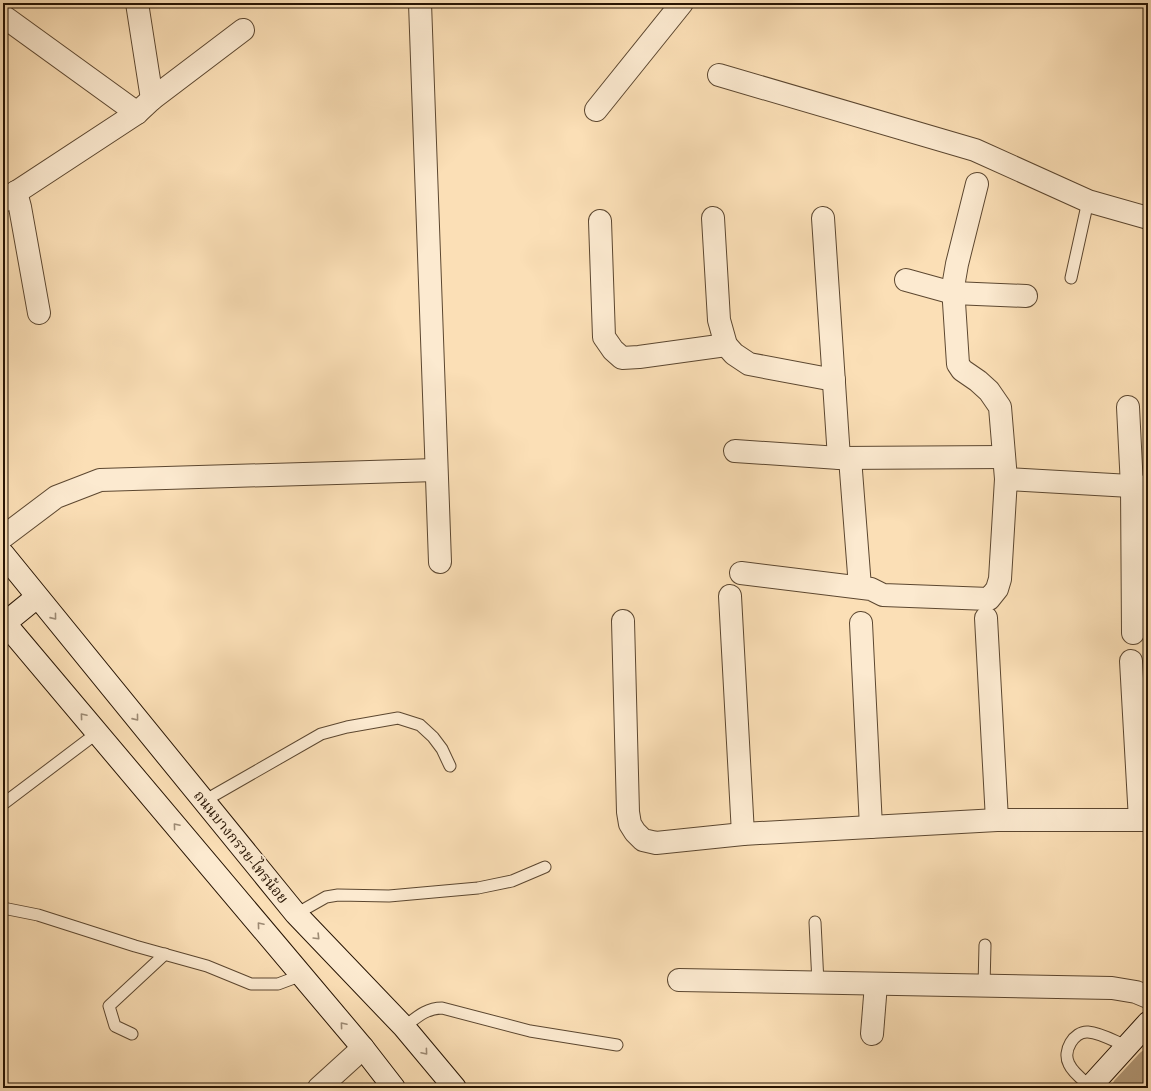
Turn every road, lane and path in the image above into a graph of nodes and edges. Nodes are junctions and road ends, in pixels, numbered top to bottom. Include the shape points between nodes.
1 (137, 3) edge
2 (420, 3) edge
3 (682, 3) edge
4 (3, 16) edge
5 (243, 30) dead end
6 (719, 75) dead end
7 (144, 106) junction
8 (596, 110) dead end
9 (978, 184) dead end
10 (9, 196) edge
11 (1088, 202) junction
12 (713, 218) dead end
13 (823, 218) dead end
14 (1148, 218) edge
15 (600, 221) dead end
16 (1072, 278) dead end
17 (906, 280) dead end
18 (953, 292) junction
19 (1026, 296) dead end
20 (39, 313) dead end
21 (726, 345) junction
22 (834, 380) junction
23 (1128, 406) dead end
24 (735, 451) dead end
25 (1004, 457) junction
26 (844, 458) junction
27 (436, 470) junction
28 (1006, 479) junction
29 (1140, 487) edge
30 (3, 537) edge
31 (3, 554) edge
32 (440, 562) dead end
33 (740, 572) dead end
34 (860, 587) junction
35 (730, 596) dead end
36 (38, 597) junction
37 (986, 618) dead end
38 (623, 621) dead end
39 (4, 622) edge
40 (860, 623) dead end
41 (1133, 633) dead end
42 (1131, 661) dead end
43 (97, 733) junction
44 (450, 766) dead end
45 (204, 802) junction
46 (3, 804) edge
47 (997, 820) junction
48 (1144, 820) edge
49 (871, 827) junction
50 (743, 834) junction
51 (544, 867) dead end
52 (3, 908) edge
53 (296, 914) junction
54 (815, 922) dead end
55 (985, 945) dead end
56 (165, 954) junction
57 (302, 975) junction
58 (679, 980) dead end
59 (818, 983) junction
60 (876, 984) junction
61 (984, 986) junction
62 (1148, 997) edge
63 (1148, 1023) edge
64 (404, 1027) junction
65 (132, 1034) dead end
66 (872, 1034) dead end
67 (617, 1045) dead end
68 (1126, 1046) junction
69 (363, 1048) junction
70 (1090, 1087) edge
71 (319, 1088) edge
72 (394, 1088) edge
73 (455, 1088) edge

1 - 7 street
2 - 27 street
3 - 8 street
4 - 7 street
5 - 7 street
6 - 11 street via 975,150
7 - 10 street
9 - 18 street via 957,264
10 - 20 street via 20,207
11 - 14 street
11 - 16 lane
12 - 21 street via 719,320
13 - 22 street
15 - 21 street via 604,337 613,350 622,358
17 - 18 street
18 - 19 street
18 - 25 street via 958,364 989,391 1000,407
21 - 22 street via 749,364
22 - 26 street
23 - 29 street
24 - 26 street
25 - 26 street
25 - 28 street
26 - 34 street
27 - 30 street via 100,480 56,496
27 - 32 street
28 - 29 street
28 - 34 street via 1000,579 997,589 989,598 883,595
29 - 41 street
31 - 36 street, ถนนบางกรวย-ไทรน้อย
33 - 34 street
35 - 50 street
36 - 39 street
36 -> 45 street, ถนนบางกรวย-ไทรน้อย
37 - 47 street
38 - 50 street via 630,824 643,840 656,843
43 -> 39 street
40 - 49 street
42 - 48 street
43 - 46 lane
57 -> 43 street
44 - 45 lane via 433,736 420,725 398,718 321,734
45 - 53 street, ถนนบางกรวย-ไทรน้อย
47 - 48 street
47 - 49 street
49 - 50 street
51 - 53 lane via 512,881 478,888 389,896 338,895 326,898
52 - 56 lane via 38,915
53 -> 64 street, ถนนบางกรวย-ไทรน้อย
54 - 59 lane
55 - 61 lane
56 - 57 lane via 207,966 251,984 278,984
56 - 65 lane via 110,1006 115,1026
69 -> 57 street
58 - 59 street
59 - 60 street
60 - 61 street
60 - 66 street
61 - 62 street via 1112,988
63 - 68 street
64 - 67 lane via 425,1012 442,1008 530,1031
64 -> 73 street, ถนนบางกรวย-ไทรน้อย
68 - 70 street
68 - 70 lane via 1097,1033 1078,1034 1072,1040 1068,1062
69 - 71 street
69 - 72 street

